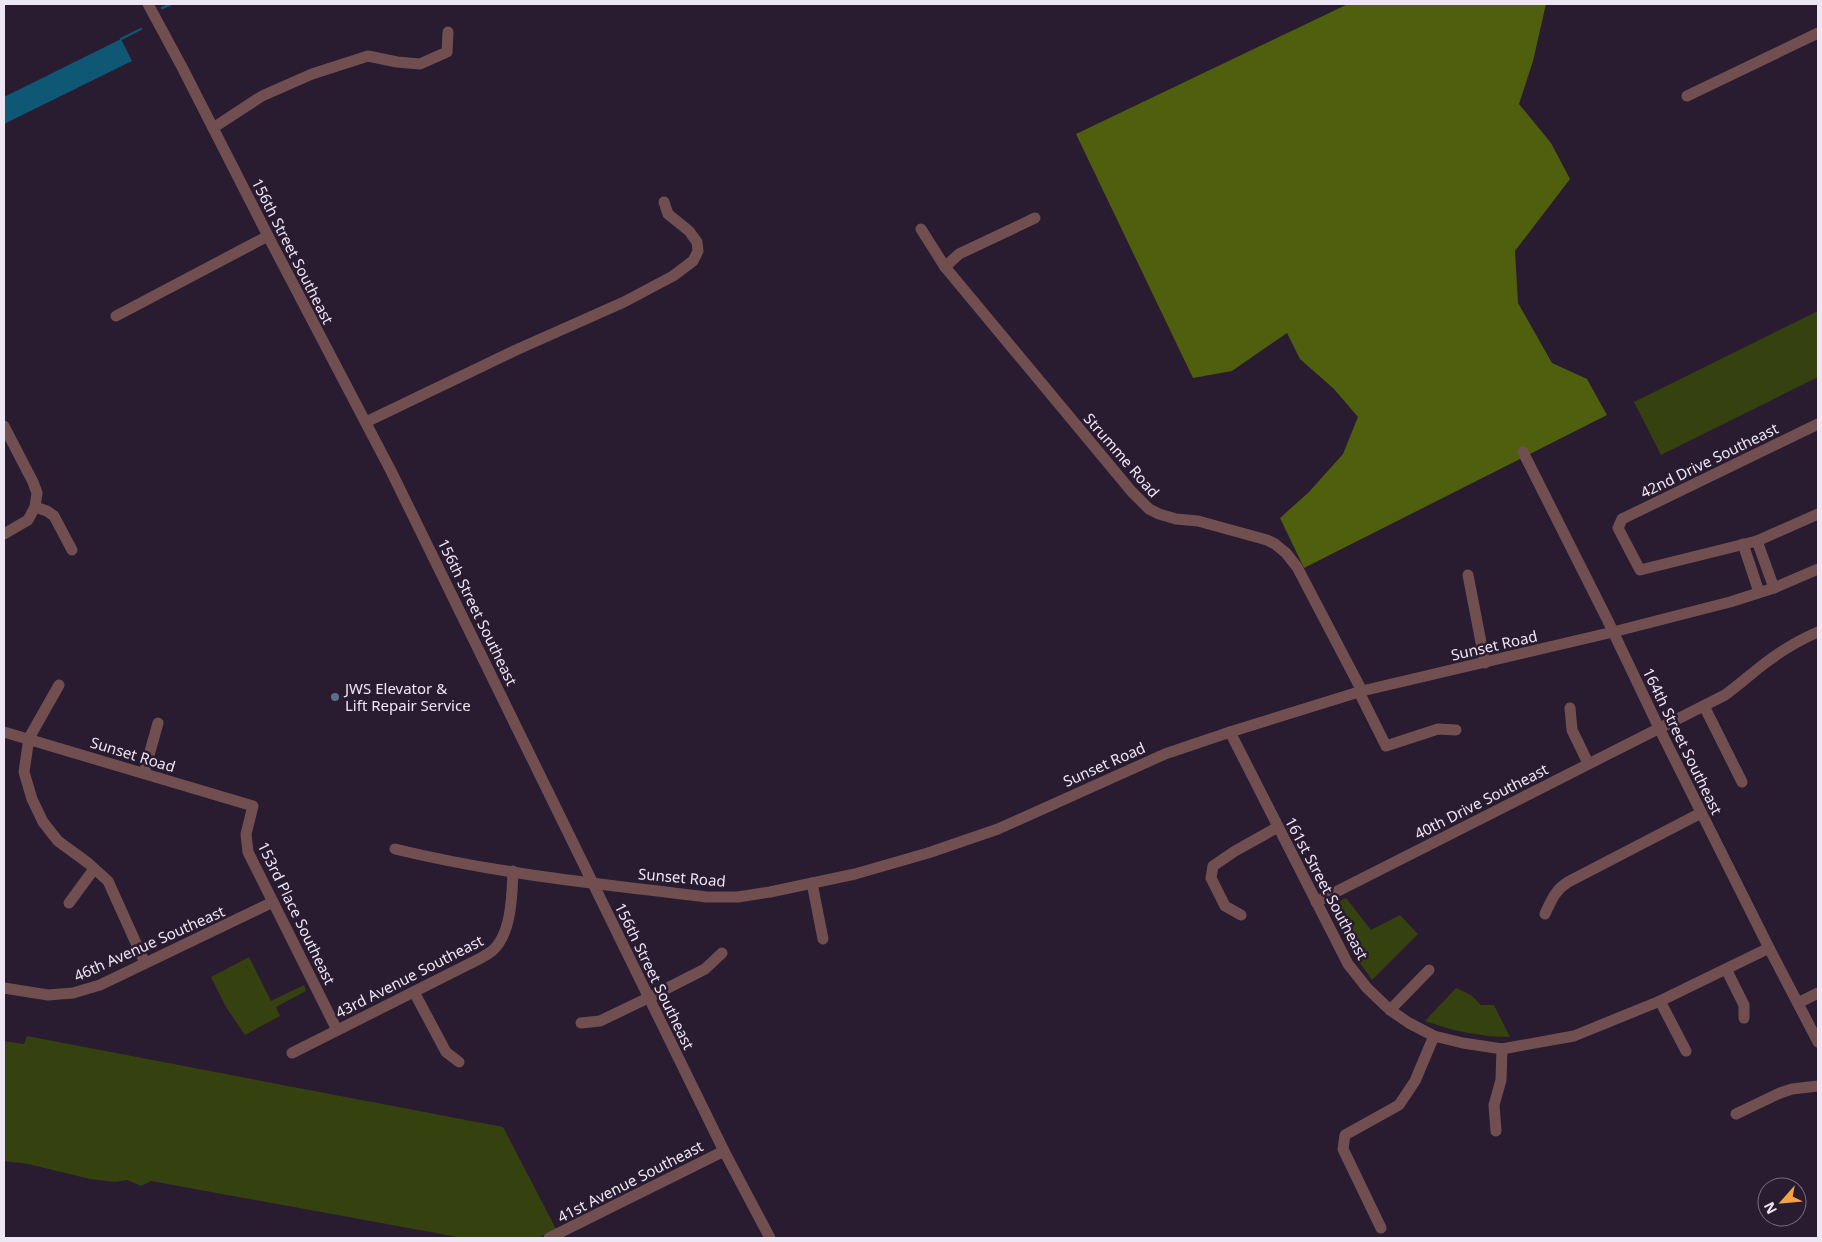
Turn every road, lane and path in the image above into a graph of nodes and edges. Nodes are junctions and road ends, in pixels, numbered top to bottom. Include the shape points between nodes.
1 (148, 4) edge
2 (448, 32) dead end
3 (1818, 33) edge
4 (1687, 96) dead end
5 (213, 128) junction
6 (664, 202) dead end
7 (1034, 218) dead end
8 (922, 229) dead end
9 (268, 236) junction
10 (945, 268) junction
11 (116, 316) dead end
12 (366, 422) junction
13 (1818, 424) edge
14 (4, 426) edge
15 (7, 439) edge
16 (1523, 452) dead end
17 (35, 508) junction
18 (1818, 514) edge
19 (4, 534) edge
20 (1757, 541) junction
21 (1743, 544) junction
22 (72, 550) dead end
23 (1818, 569) edge
24 (1468, 576) dead end
25 (1774, 588) junction
26 (1759, 592) junction
27 (1613, 632) junction
28 (1818, 632) edge
29 (1485, 662) junction
30 (59, 685) dead end
31 (1360, 692) junction
32 (1704, 706) junction
33 (1570, 708) dead end
34 (158, 723) dead end
35 (1659, 728) junction
36 (1456, 730) dead end
37 (4, 732) edge
38 (1230, 732) junction
39 (29, 738) junction
40 (1588, 763) junction
41 (144, 773) junction
42 (1742, 782) dead end
43 (252, 806) joint
44 (1701, 813) junction
45 (1278, 827) junction
46 (395, 849) dead end
47 (94, 869) junction
48 (513, 871) junction
49 (592, 882) junction
50 (812, 883) junction
51 (273, 902) junction
52 (1316, 902) junction
53 (69, 903) dead end
54 (1241, 914) dead end
55 (1545, 914) dead end
56 (823, 939) dead end
57 (1769, 948) junction
58 (722, 953) dead end
59 (145, 963) junction
60 (1726, 969) junction
61 (1429, 970) dead end
62 (4, 988) edge
63 (414, 992) junction
64 (1818, 993) edge
65 (650, 997) junction
66 (1660, 1001) junction
67 (1798, 1003) junction
68 (1390, 1010) junction
69 (1744, 1018) dead end
70 (581, 1023) dead end
71 (338, 1030) junction
72 (1434, 1036) junction
73 (1818, 1042) edge
74 (1502, 1049) junction
75 (1686, 1051) dead end
76 (292, 1053) dead end
77 (459, 1062) dead end
78 (1818, 1086) edge
79 (1736, 1114) dead end
80 (1496, 1130) dead end
81 (724, 1151) junction
82 (1381, 1228) dead end
83 (549, 1238) edge
84 (770, 1238) edge

1 - 5 street, 156th Street Southeast
2 - 5 street via 447,52 441,56 420,64 368,56 312,74 262,96
3 - 4 street
5 - 9 street, 156th Street Southeast
6 - 12 street via 668,214 697,242 698,251 693,261 673,276
7 - 10 street via 959,254
8 - 10 street, Strumme Road
9 - 11 street
9 - 12 street, 156th Street Southeast
10 - 31 street, Strumme Road via 1149,510 1266,540 1286,553 1311,593
12 - 49 street, 156th Street Southeast
13 - 21 street, 42nd Drive Southeast via 1622,519 1618,528 1640,570
14 - 15 street
15 - 17 street via 37,493
16 - 27 street, 164th Street Southeast
17 - 19 street via 28,520
17 - 22 street via 54,516
18 - 20 street
20 - 21 street
20 - 25 street
21 - 26 street
23 - 25 street, Sunset Road
24 - 29 street
25 - 26 street, Sunset Road
26 - 27 street, Sunset Road
27 - 29 street, Sunset Road
27 - 35 street, 164th Street Southeast
28 - 32 street via 1783,650 1742,683
29 - 31 street, Sunset Road
30 - 39 street
31 - 36 street, Strumme Road via 1386,746 1438,729
31 - 38 street, Sunset Road
32 - 35 street
32 - 42 street
33 - 40 street via 1572,730
34 - 41 street
35 - 40 street, 40th Drive Southeast
35 - 44 street, 164th Street Southeast
37 - 39 street, Sunset Road
38 - 45 street, 161st Street Southeast
38 - 50 street, Sunset Road via 1165,754 998,829 928,853
39 - 41 street, Sunset Road
39 - 47 street via 24,772 43,822 58,841
40 - 52 street, 40th Drive Southeast
41 - 43 street, Sunset Road
43 - 51 street, 153rd Place Southeast via 246,834 248,852
44 - 55 street via 1568,882 1559,888
44 - 57 street, 164th Street Southeast
45 - 52 street, 161st Street Southeast
45 - 54 street via 1213,866 1211,878 1225,906
46 - 48 street, Sunset Road
47 - 53 street
47 - 59 street via 108,882
48 - 49 street, Sunset Road
48 - 63 street, 43rd Avenue Southeast via 506,930 494,950
49 - 50 street, Sunset Road via 706,897 738,897
49 - 65 street, 156th Street Southeast
50 - 56 street
51 - 59 street, 46th Avenue Southeast
51 - 71 street, 153rd Place Southeast
52 - 68 street, 161st Street Southeast via 1348,964
57 - 60 street, 161st Street Southeast
57 - 67 street, 164th Street Southeast
58 - 65 street via 704,969
59 - 62 street, 46th Avenue Southeast via 100,985 73,993 48,995
60 - 66 street, 161st Street Southeast
60 - 69 street via 1744,1005
61 - 68 street
63 - 71 street, 43rd Avenue Southeast
63 - 77 street via 446,1052
64 - 67 street
65 - 70 street via 600,1021
65 - 81 street, 156th Street Southeast
66 - 74 street, 161st Street Southeast via 1574,1036
66 - 75 street
67 - 73 street, 164th Street Southeast
68 - 72 street, 161st Street Southeast
71 - 76 street, 43rd Avenue Southeast
72 - 74 street, 161st Street Southeast
72 - 82 street via 1415,1081 1399,1105 1345,1135 1342,1149
74 - 80 street via 1501,1080 1494,1105
78 - 79 street via 1780,1093
81 - 83 street, 41st Avenue Southeast
81 - 84 street, 156th Street Southeast

